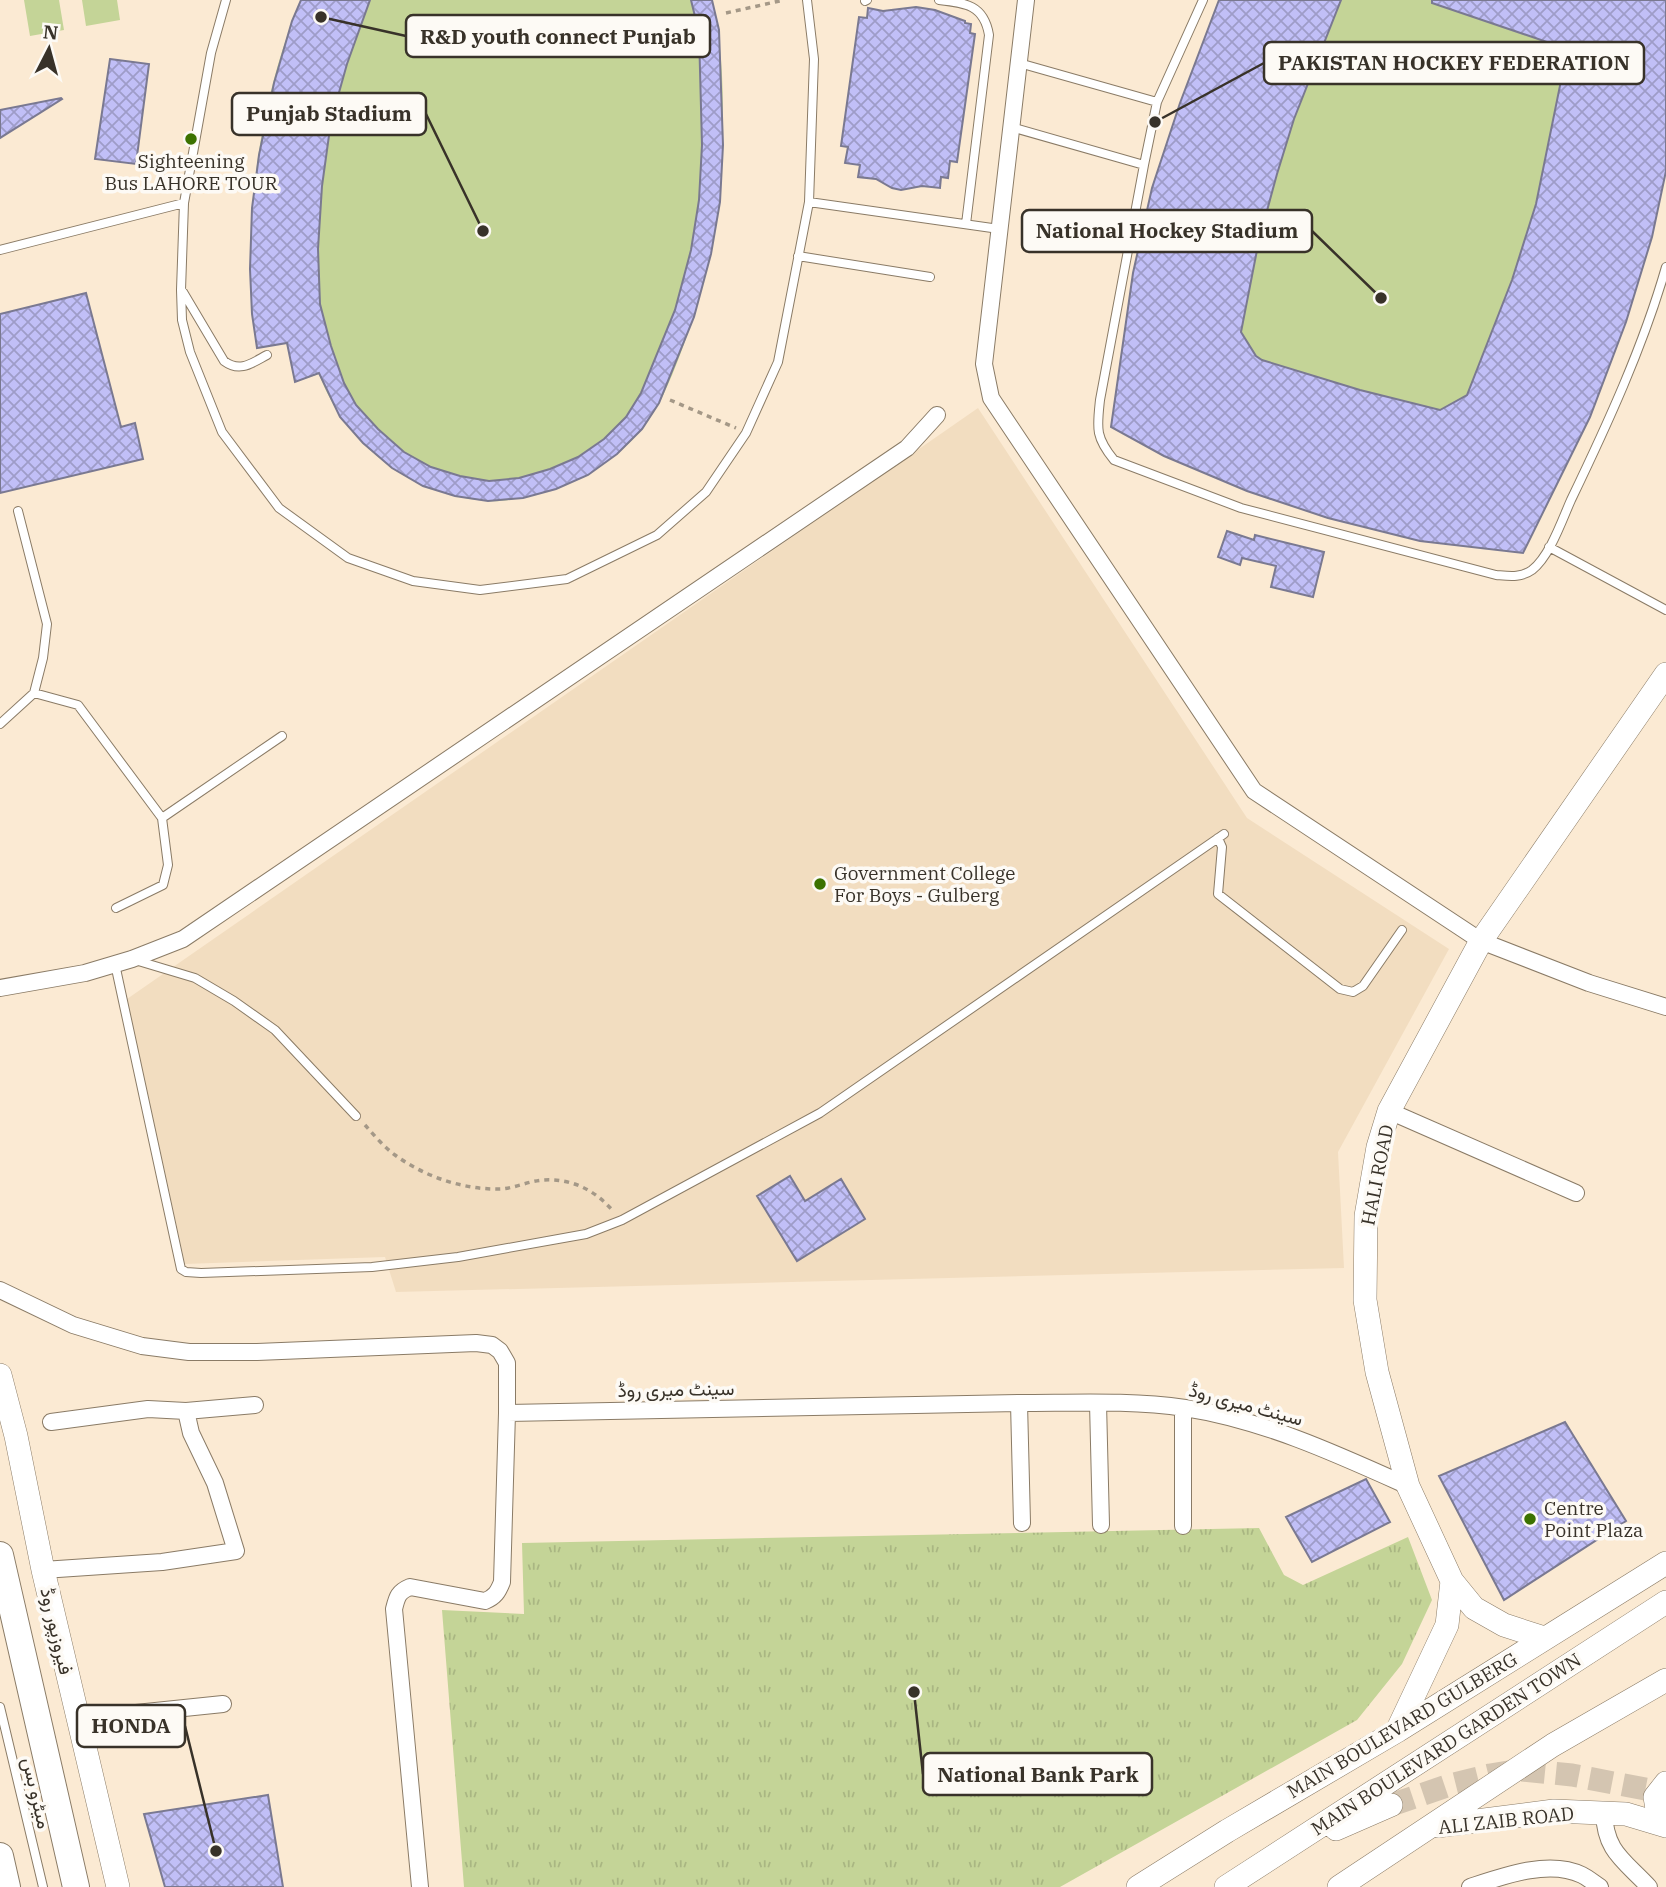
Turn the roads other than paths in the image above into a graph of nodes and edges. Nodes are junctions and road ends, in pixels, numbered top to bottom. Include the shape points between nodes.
1 (226, 0) edge
2 (807, 0) edge
3 (939, 0) edge
4 (1026, 0) edge
5 (1203, 0) edge
6 (1019, 63) junction
7 (1157, 102) junction
8 (1011, 127) junction
9 (1144, 166) junction
10 (809, 202) junction
11 (184, 203) junction
12 (967, 224) junction
13 (999, 229) junction
14 (0, 250) edge
15 (798, 256) junction
16 (1666, 267) edge
17 (930, 277) dead end
18 (181, 290) junction
19 (1662, 295) edge
20 (267, 355) dead end
21 (937, 415) dead end
22 (18, 511) dead end
23 (1549, 547) junction
24 (1666, 610) edge
25 (1666, 674) edge
26 (34, 693) junction
27 (0, 724) edge
28 (282, 736) dead end
29 (162, 818) junction
30 (116, 908) dead end
31 (1402, 930) dead end
32 (1481, 941) junction
33 (132, 959) junction
34 (115, 964) junction
35 (0, 988) edge
36 (1666, 1007) edge
37 (1389, 1111) junction
38 (356, 1116) road end
39 (1576, 1193) dead end
40 (0, 1290) edge
41 (0, 1375) edge
42 (1019, 1403) junction
43 (1098, 1403) junction
44 (255, 1405) dead end
45 (1183, 1408) junction
46 (186, 1411) junction
47 (508, 1413) junction
48 (51, 1422) dead end
49 (1408, 1486) junction
50 (1022, 1523) dead end
51 (1101, 1525) dead end
52 (1183, 1525) dead end
53 (0, 1555) edge
54 (1666, 1563) edge
55 (43, 1570) junction
56 (1452, 1581) junction
57 (1666, 1602) edge
58 (1544, 1638) junction
59 (1666, 1680) edge
60 (223, 1704) dead end
61 (0, 1707) edge
62 (78, 1719) junction
63 (1397, 1731) junction
64 (1666, 1783) edge
65 (1391, 1805) tunnel mouth
66 (1604, 1812) junction
67 (1666, 1825) edge
68 (1429, 1828) junction
69 (0, 1856) edge
70 (7, 1887) edge
71 (43, 1887) edge
72 (76, 1887) edge
73 (118, 1887) edge
74 (420, 1887) edge
75 (1138, 1887) edge
76 (1227, 1887) edge
77 (1339, 1887) edge
78 (1470, 1887) edge
79 (1600, 1887) edge
80 (1649, 1887) edge

1 - 11 lane via 211,53
2 - 10 lane via 814,59
3 - 12 lane via 975,8 989,35
4 - 6 street
5 - 7 lane
6 - 7 lane
6 - 8 street
7 - 9 lane
8 - 9 lane
8 - 13 street
9 - 23 lane via 1100,400 1100,444 1114,460 1241,508 1496,575 1516,577 1532,569
10 - 12 lane
10 - 15 lane
11 - 14 lane
11 - 18 lane
12 - 13 lane
13 - 32 street via 984,364 991,398 1254,791
15 - 17 lane
15 - 18 lane via 778,362 746,433 706,492 657,535 566,579 480,590 413,580 348,558 278,508 222,432 190,352
16 - 19 lane
18 - 20 lane via 232,367 243,368
19 - 23 lane
21 - 33 street via 907,447 183,939
22 - 26 lane via 47,624
23 - 24 lane
25 - 32 main road, HALI ROAD
26 - 27 lane
26 - 29 lane via 78,705
28 - 29 lane
29 - 30 lane via 168,865 163,885
31 - 34 lane via 1363,986 1353,992 1340,989 1218,894 1221,836 820,1113 622,1220 586,1234 458,1257 372,1267 186,1272 181,1269
32 - 36 street
32 - 37 main road, HALI ROAD
33 - 34 street
33 - 38 lane via 195,978 244,1008 275,1030
34 - 35 street
37 - 39 street
37 - 49 main road, HALI ROAD via 1366,1216 1365,1300 1377,1372
40 - 47 street via 73,1325 142,1346 190,1352 492,1345 507,1363
41 - 55 main road, فیروزپور روڈ
42 - 43 street, سینٹ میری روڈ
42 - 47 street, سینٹ میری روڈ
42 - 50 street
43 - 45 street, سینٹ میری روڈ
43 - 51 street
44 - 46 street
45 - 49 street, سینٹ میری روڈ via 1321,1447
45 - 52 street
46 - 48 street via 148,1409
46 - 55 street via 236,1551 162,1563
47 - 74 street via 499,1591 485,1601 410,1587 401,1591 394,1609
49 - 56 main road, HALI ROAD
53 - 72 main road
54 - 58 main road, MAIN BOULEVARD GULBERG
55 - 62 main road, فیروزپور روڈ
56 - 58 main road, HALI ROAD via 1474,1608 1504,1625
56 - 63 main road via 1447,1625
57 - 76 main road, MAIN BOULEVARD GARDEN TOWN
58 - 63 main road, MAIN BOULEVARD GULBERG
59 - 68 main road via 1553,1745
60 - 62 street
61 - 71 lane, میٹرو بس
62 - 73 main road, فیروزپور روڈ
63 - 75 main road, MAIN BOULEVARD GULBERG
64 - 67 main road via 1655,1797
65 - 76 main road
66 - 67 main road, ALI ZAIB ROAD
66 - 68 main road, ALI ZAIB ROAD via 1554,1811
66 - 80 street via 1612,1848
68 - 77 main road
69 - 70 main road
78 - 79 street via 1525,1871 1560,1869 1581,1874

